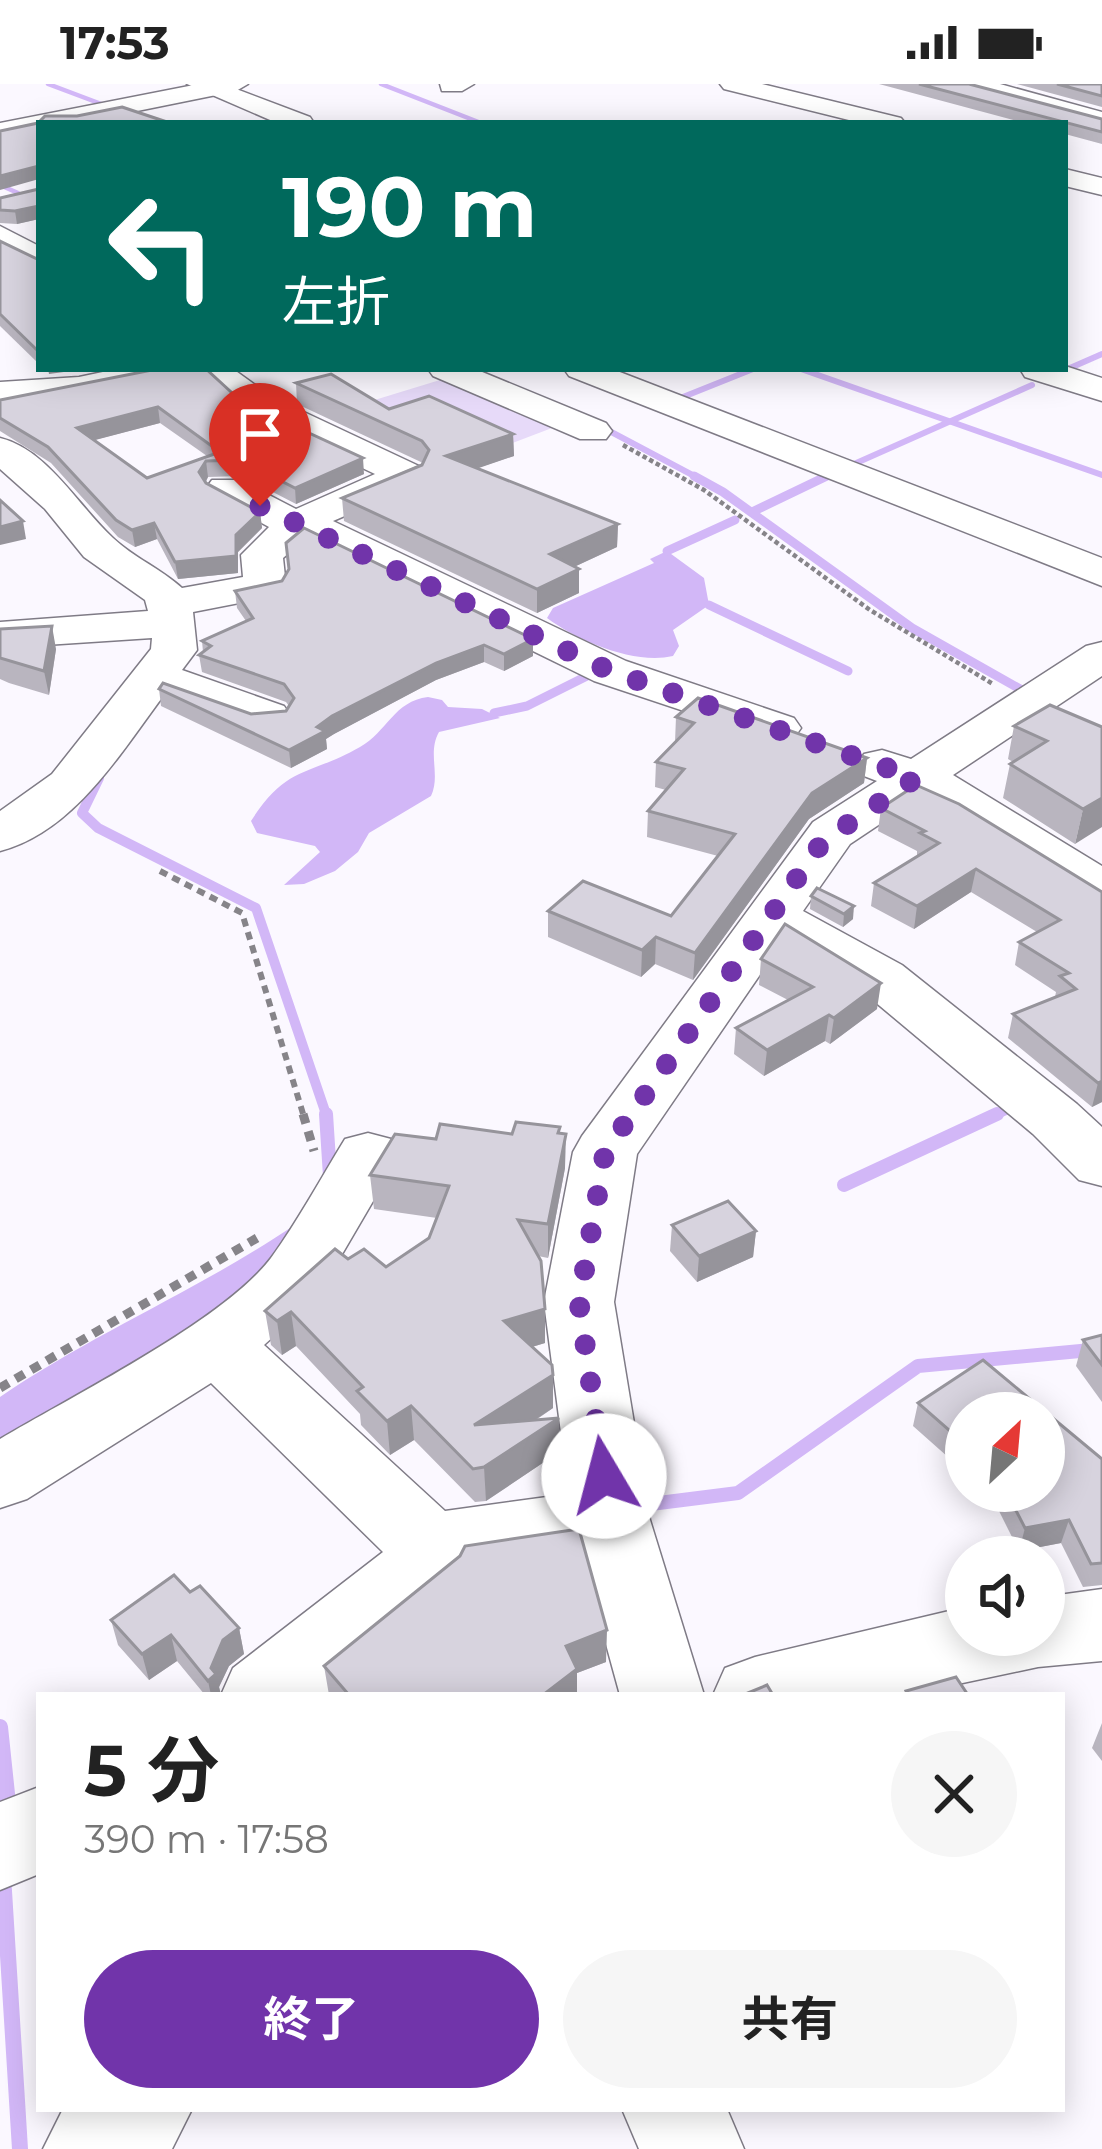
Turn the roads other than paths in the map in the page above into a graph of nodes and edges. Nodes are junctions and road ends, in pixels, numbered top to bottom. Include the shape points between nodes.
1 (732, 84) edge
2 (856, 84) edge
3 (973, 84) edge
4 (215, 86) edge
5 (79, 91) dead end
6 (792, 102) junction
7 (120, 106) junction
8 (750, 113) dead end
9 (55, 120) edge
10 (294, 120) edge
11 (855, 120) edge
12 (878, 120) edge
13 (1102, 120) edge
14 (36, 124) edge
15 (0, 132) edge
16 (36, 148) edge
17 (1068, 175) edge
18 (1102, 184) edge
19 (0, 235) edge
20 (36, 258) edge
21 (151, 372) edge
22 (224, 372) edge
23 (452, 372) edge
24 (588, 372) edge
25 (1047, 372) edge
26 (1102, 390) edge
27 (0, 393) edge
28 (593, 431) road end
29 (0, 449) edge
30 (226, 488) edge
31 (298, 523) junction
32 (1102, 573) edge
33 (171, 613) junction
34 (0, 634) edge
35 (1102, 656) edge
36 (156, 676) junction
37 (267, 716) edge
38 (916, 778) junction
39 (0, 835) edge
40 (1102, 890) edge
41 (771, 916) junction
42 (341, 1161) road end
43 (1102, 1164) edge
44 (216, 1344) junction
45 (0, 1477) edge
46 (610, 1520) junction
47 (430, 1547) junction
48 (1102, 1625) edge
49 (1065, 1630) edge
50 (945, 1649) edge
51 (266, 1692) edge
52 (661, 1692) edge
53 (767, 1692) edge
54 (138, 2112) edge
55 (674, 2112) edge
56 (94, 2149) edge
57 (693, 2149) edge

1 - 6 street
2 - 6 street
3 - 13 street
4 - 7 street
4 - 10 main road
5 - 7 street
6 - 8 street
6 - 11 street
6 - 12 street
7 - 9 street
14 - 15 street
15 - 16 street
17 - 18 street
19 - 20 street
21 - 27 street
22 - 31 street via 279,415 407,475
23 - 28 street
24 - 32 street
25 - 26 main road
29 - 33 street via 99,548 165,594
30 - 31 street
31 - 33 street via 262,555 265,586
31 - 38 street via 610,671
33 - 34 street
33 - 36 street via 174,650
35 - 38 street
36 - 37 street
36 - 39 street via 70,785
38 - 40 street
38 - 41 street via 831,832
41 - 43 street via 882,977
41 - 46 street via 605,1152 579,1302
42 - 44 street via 293,1279
44 - 45 street
44 - 47 street
46 - 47 street
46 - 52 street
47 - 51 street via 431,1562
48 - 49 street
50 - 53 street
54 - 56 street
55 - 57 street

